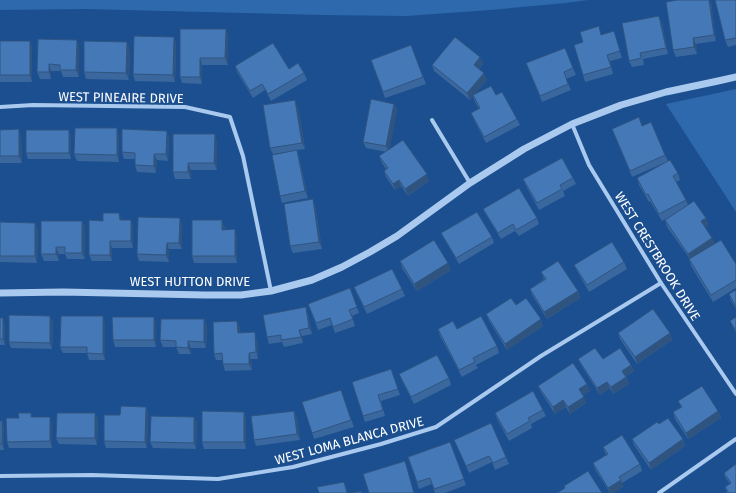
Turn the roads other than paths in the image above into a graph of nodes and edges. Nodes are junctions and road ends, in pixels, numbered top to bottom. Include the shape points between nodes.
1 (736, 77) edge
2 (0, 108) edge
3 (432, 120) dead end
4 (572, 124) junction
5 (470, 183) junction
6 (661, 283) junction
7 (271, 291) junction
8 (0, 293) edge
9 (736, 394) edge
10 (736, 439) edge
11 (0, 476) edge
12 (659, 493) edge

1 - 4 street, WEST HUTTON DRIVE via 666,92 621,105
2 - 7 street, WEST PINEAIRE DRIVE via 33,105 185,107 230,118 243,156
3 - 5 street
4 - 5 street, WEST HUTTON DRIVE via 524,149
4 - 6 street, WEST CRESTBROOK DRIVE via 590,165
5 - 7 street, WEST HUTTON DRIVE via 397,236 363,256 312,280
6 - 9 street, WEST CRESTBROOK DRIVE
6 - 11 street, WEST LOMA BLANCA DRIVE via 541,356 436,427 381,444 293,467 218,479 92,475
7 - 8 street, WEST HUTTON DRIVE via 241,295
10 - 12 street

